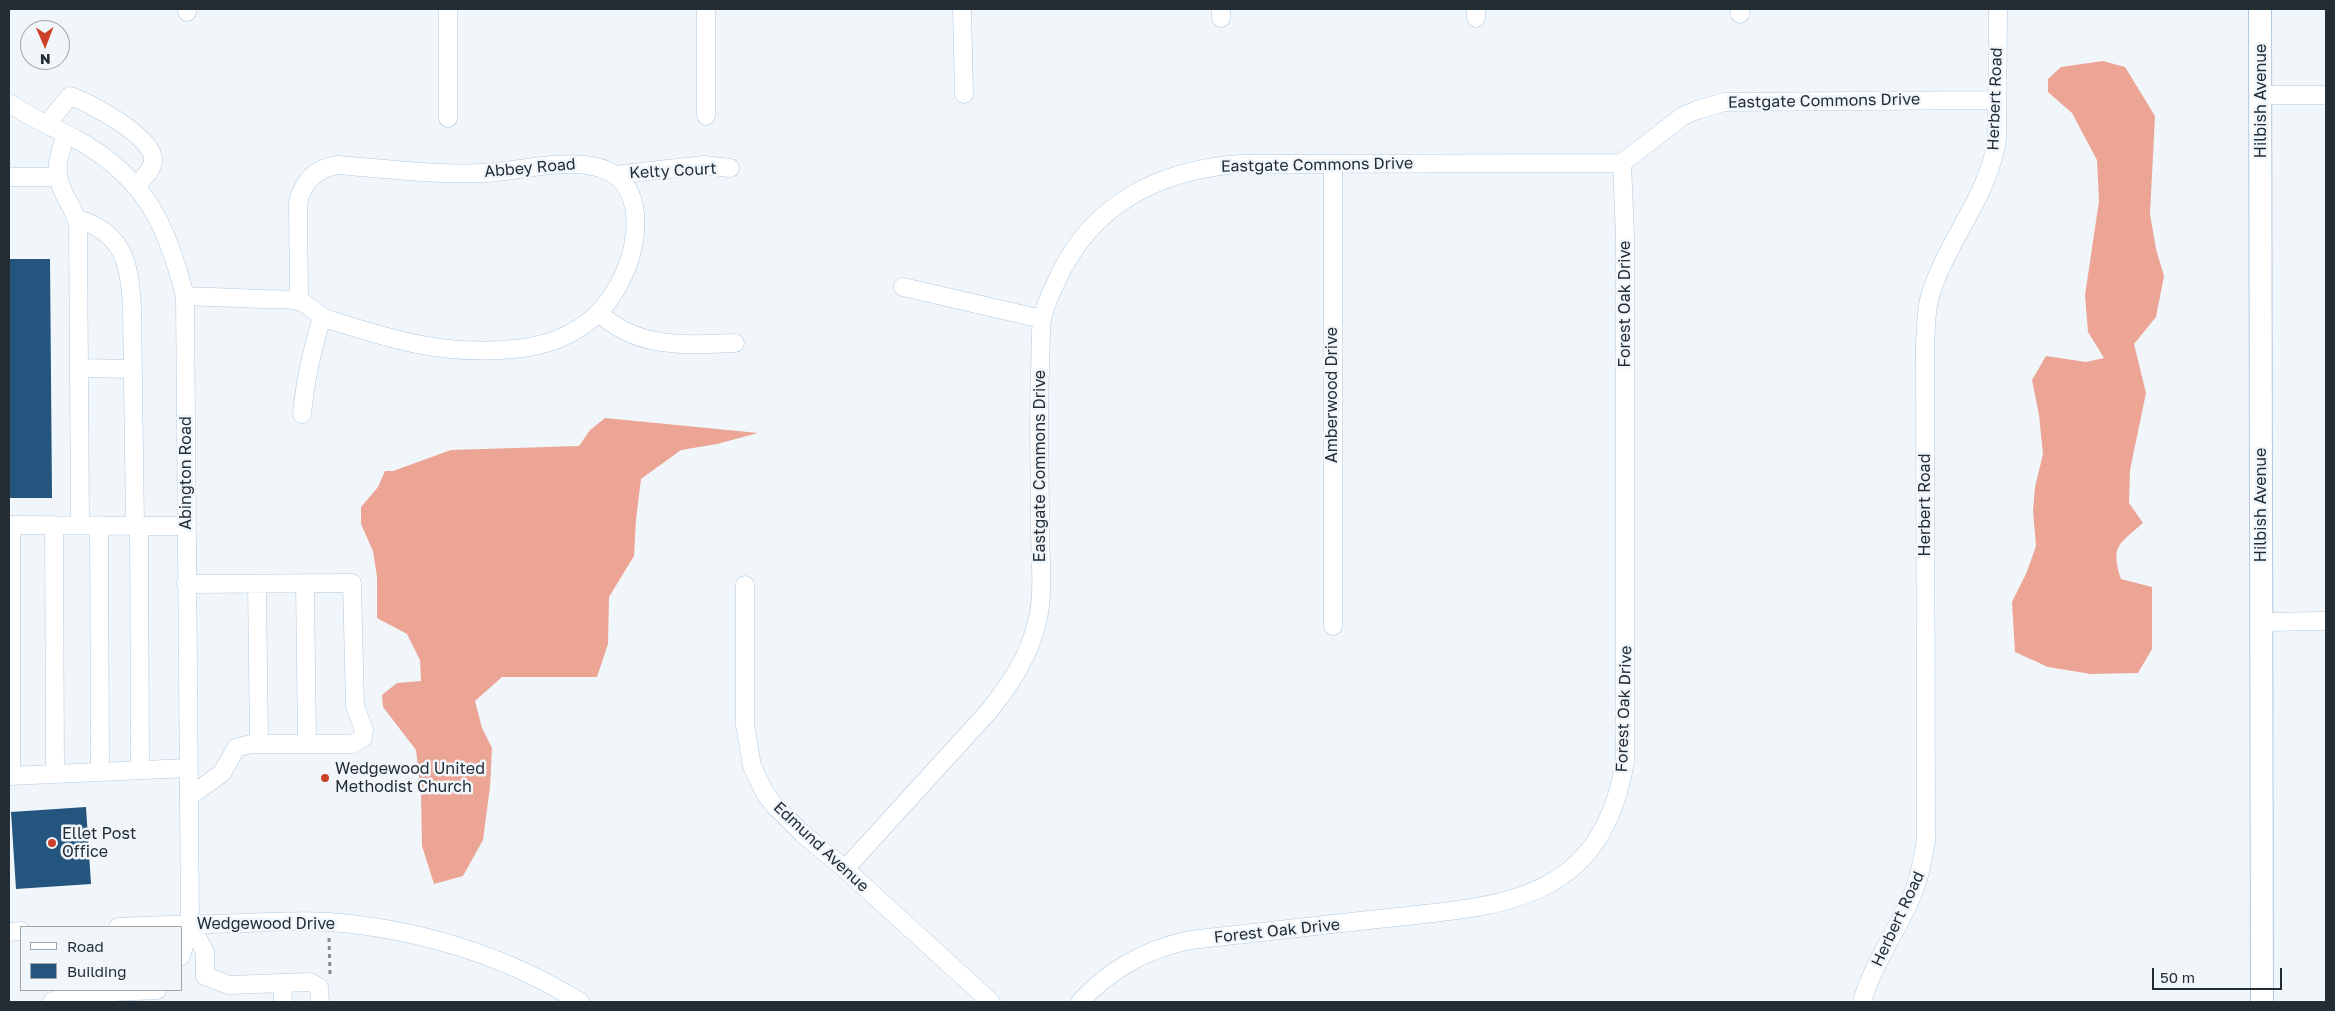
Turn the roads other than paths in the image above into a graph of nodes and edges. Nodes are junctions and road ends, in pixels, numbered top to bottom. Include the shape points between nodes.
1 (448, 9) edge
2 (706, 9) edge
3 (962, 9) edge
4 (1998, 9) edge
5 (2260, 9) edge
6 (964, 94) dead end
7 (2260, 95) junction
8 (2326, 95) edge
9 (1996, 100) junction
10 (9, 103) edge
11 (706, 116) dead end
12 (448, 118) dead end
13 (47, 124) junction
14 (66, 134) junction
15 (1622, 163) junction
16 (1333, 164) junction
17 (730, 168) dead end
18 (615, 174) junction
19 (9, 177) edge
20 (58, 177) junction
21 (136, 187) junction
22 (77, 219) junction
23 (903, 287) dead end
24 (184, 296) junction
25 (299, 301) junction
26 (599, 313) junction
27 (322, 317) junction
28 (1042, 319) junction
29 (735, 343) dead end
30 (80, 368) junction
31 (133, 369) junction
32 (302, 414) dead end
33 (10, 525) edge
34 (54, 525) junction
35 (80, 525) junction
36 (99, 525) junction
37 (137, 525) junction
38 (186, 526) junction
39 (186, 584) junction
40 (257, 584) junction
41 (305, 584) junction
42 (745, 585) dead end
43 (2326, 621) edge
44 (2262, 622) junction
45 (1333, 626) dead end
46 (259, 744) junction
47 (307, 744) junction
48 (188, 768) junction
49 (140, 770) junction
50 (100, 772) junction
51 (55, 774) junction
52 (10, 776) edge
53 (189, 797) junction
54 (845, 869) junction
55 (190, 924) junction
56 (142, 926) edge
57 (182, 952) edge
58 (282, 984) junction
59 (148, 991) edge
60 (88, 998) edge
61 (52, 1002) edge
62 (282, 1002) edge
63 (320, 1002) edge
64 (580, 1002) edge
65 (991, 1002) edge
66 (1080, 1002) edge
67 (1862, 1002) edge
68 (2262, 1002) edge

1 - 12 street
2 - 11 street
3 - 6 street
4 - 9 street, Herbert Road
5 - 7 main road, Hilbish Avenue
7 - 8 street
7 - 44 main road, Hilbish Avenue
9 - 15 street, Eastgate Commons Drive via 1724,102 1683,116
9 - 67 street, Herbert Road via 1995,153 1973,208 1938,275 1928,310 1925,342 1926,840 1922,867 1913,894
10 - 13 street, Abington Road
13 - 14 street, Abington Road
13 - 21 street via 70,96 85,100 140,137 151,148 153,162
14 - 20 street via 56,162
14 - 21 street, Abington Road via 112,162
15 - 16 street, Eastgate Commons Drive
15 - 66 street, Forest Oak Drive via 1625,236 1625,761 1617,801 1596,842 1566,872 1526,896 1499,904 1446,912 1190,940 1164,946 1123,965
16 - 28 street, Eastgate Commons Drive via 1213,166 1159,180 1132,194 1108,212 1082,239 1064,266
16 - 45 street, Amberwood Drive
17 - 18 street, Kelty Court via 704,166
18 - 25 street, Abbey Road via 607,169 580,164 486,173 325,167 301,190 298,203
18 - 26 street via 633,201 636,228 620,283
19 - 20 street
20 - 22 street
21 - 24 street, Abington Road via 158,217 169,240
22 - 30 street
22 - 31 street via 106,233 120,247 124,257 132,295
23 - 28 street
24 - 25 street
24 - 38 street, Abington Road
25 - 27 street
26 - 27 street via 556,341 474,352 393,340
26 - 29 street via 620,330 662,343
27 - 32 street via 304,381
28 - 54 street, Eastgate Commons Drive via 1039,388 1040,603 1032,643 1011,684 989,711
30 - 31 street
30 - 35 street
31 - 37 street
33 - 34 street
33 - 52 street
34 - 35 street
34 - 51 street
35 - 36 street
36 - 37 street
36 - 50 street
37 - 38 street
37 - 49 street
38 - 39 street, Abington Road
39 - 40 street
39 - 48 street, Abington Road
40 - 41 street
40 - 46 street
41 - 47 street
41 - 47 street via 352,583 355,706 364,730 363,738 352,744
42 - 54 street, Edmund Avenue via 745,725 752,766 775,806
43 - 44 street
44 - 68 main road, Hilbish Avenue
46 - 47 street
46 - 53 street via 236,748 222,773
48 - 49 street
48 - 53 street, Abington Road
49 - 50 street
50 - 51 street
51 - 52 street
53 - 55 street, Abington Road
54 - 65 street, Edmund Avenue
55 - 56 street, Wedgewood Drive
55 - 57 street
55 - 58 street via 205,952 205,976 229,985
55 - 64 street, Wedgewood Drive via 329,922 410,933 477,953 539,979
58 - 62 street
58 - 63 street via 310,982 319,988
59 - 60 street
60 - 61 street via 69,994

